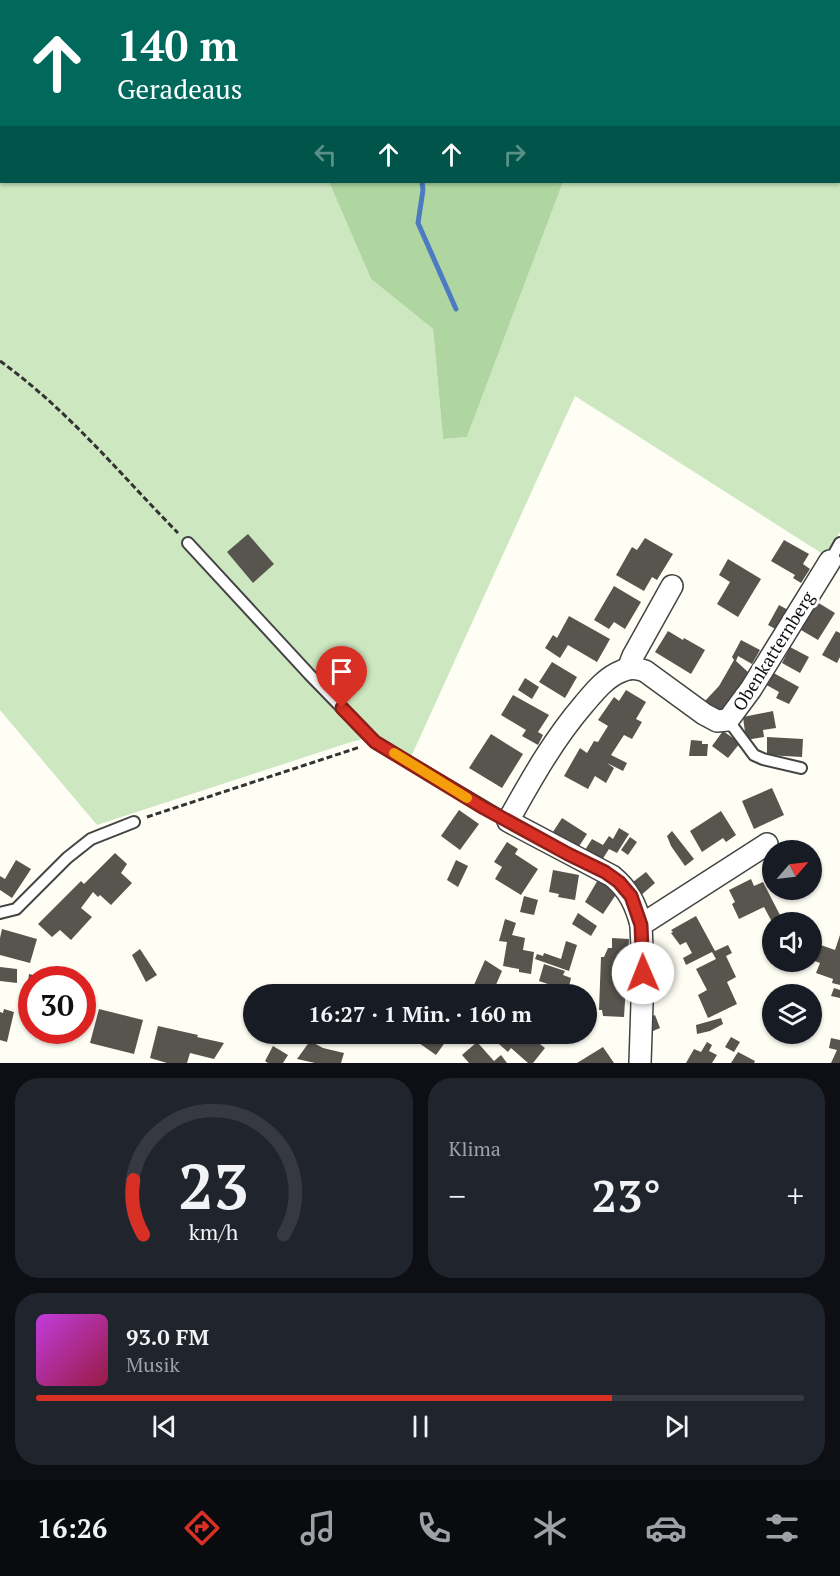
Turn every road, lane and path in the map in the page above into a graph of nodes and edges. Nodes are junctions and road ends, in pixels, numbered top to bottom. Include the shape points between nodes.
1 (0, 361) edge
2 (188, 543) joint
3 (835, 552) edge
4 (672, 586) dead end
5 (628, 669) junction
6 (728, 720) junction
7 (375, 742) junction
8 (801, 768) dead end
9 (508, 821) junction
10 (134, 822) joint
11 (762, 847) edge
12 (0, 913) edge
13 (641, 925) junction
14 (640, 1063) edge

1 - 2 path via 66,415
2 - 7 lane
3 - 6 street, Obenkatternberg
4 - 5 street
5 - 6 street, Obenkatternberg via 645,671 704,714 717,721
5 - 9 street via 603,683 565,726
6 - 8 lane via 754,754
7 - 9 lane
7 - 10 path
9 - 13 street via 612,876 631,896
10 - 12 lane via 91,839 16,909
11 - 13 street
13 - 14 street

